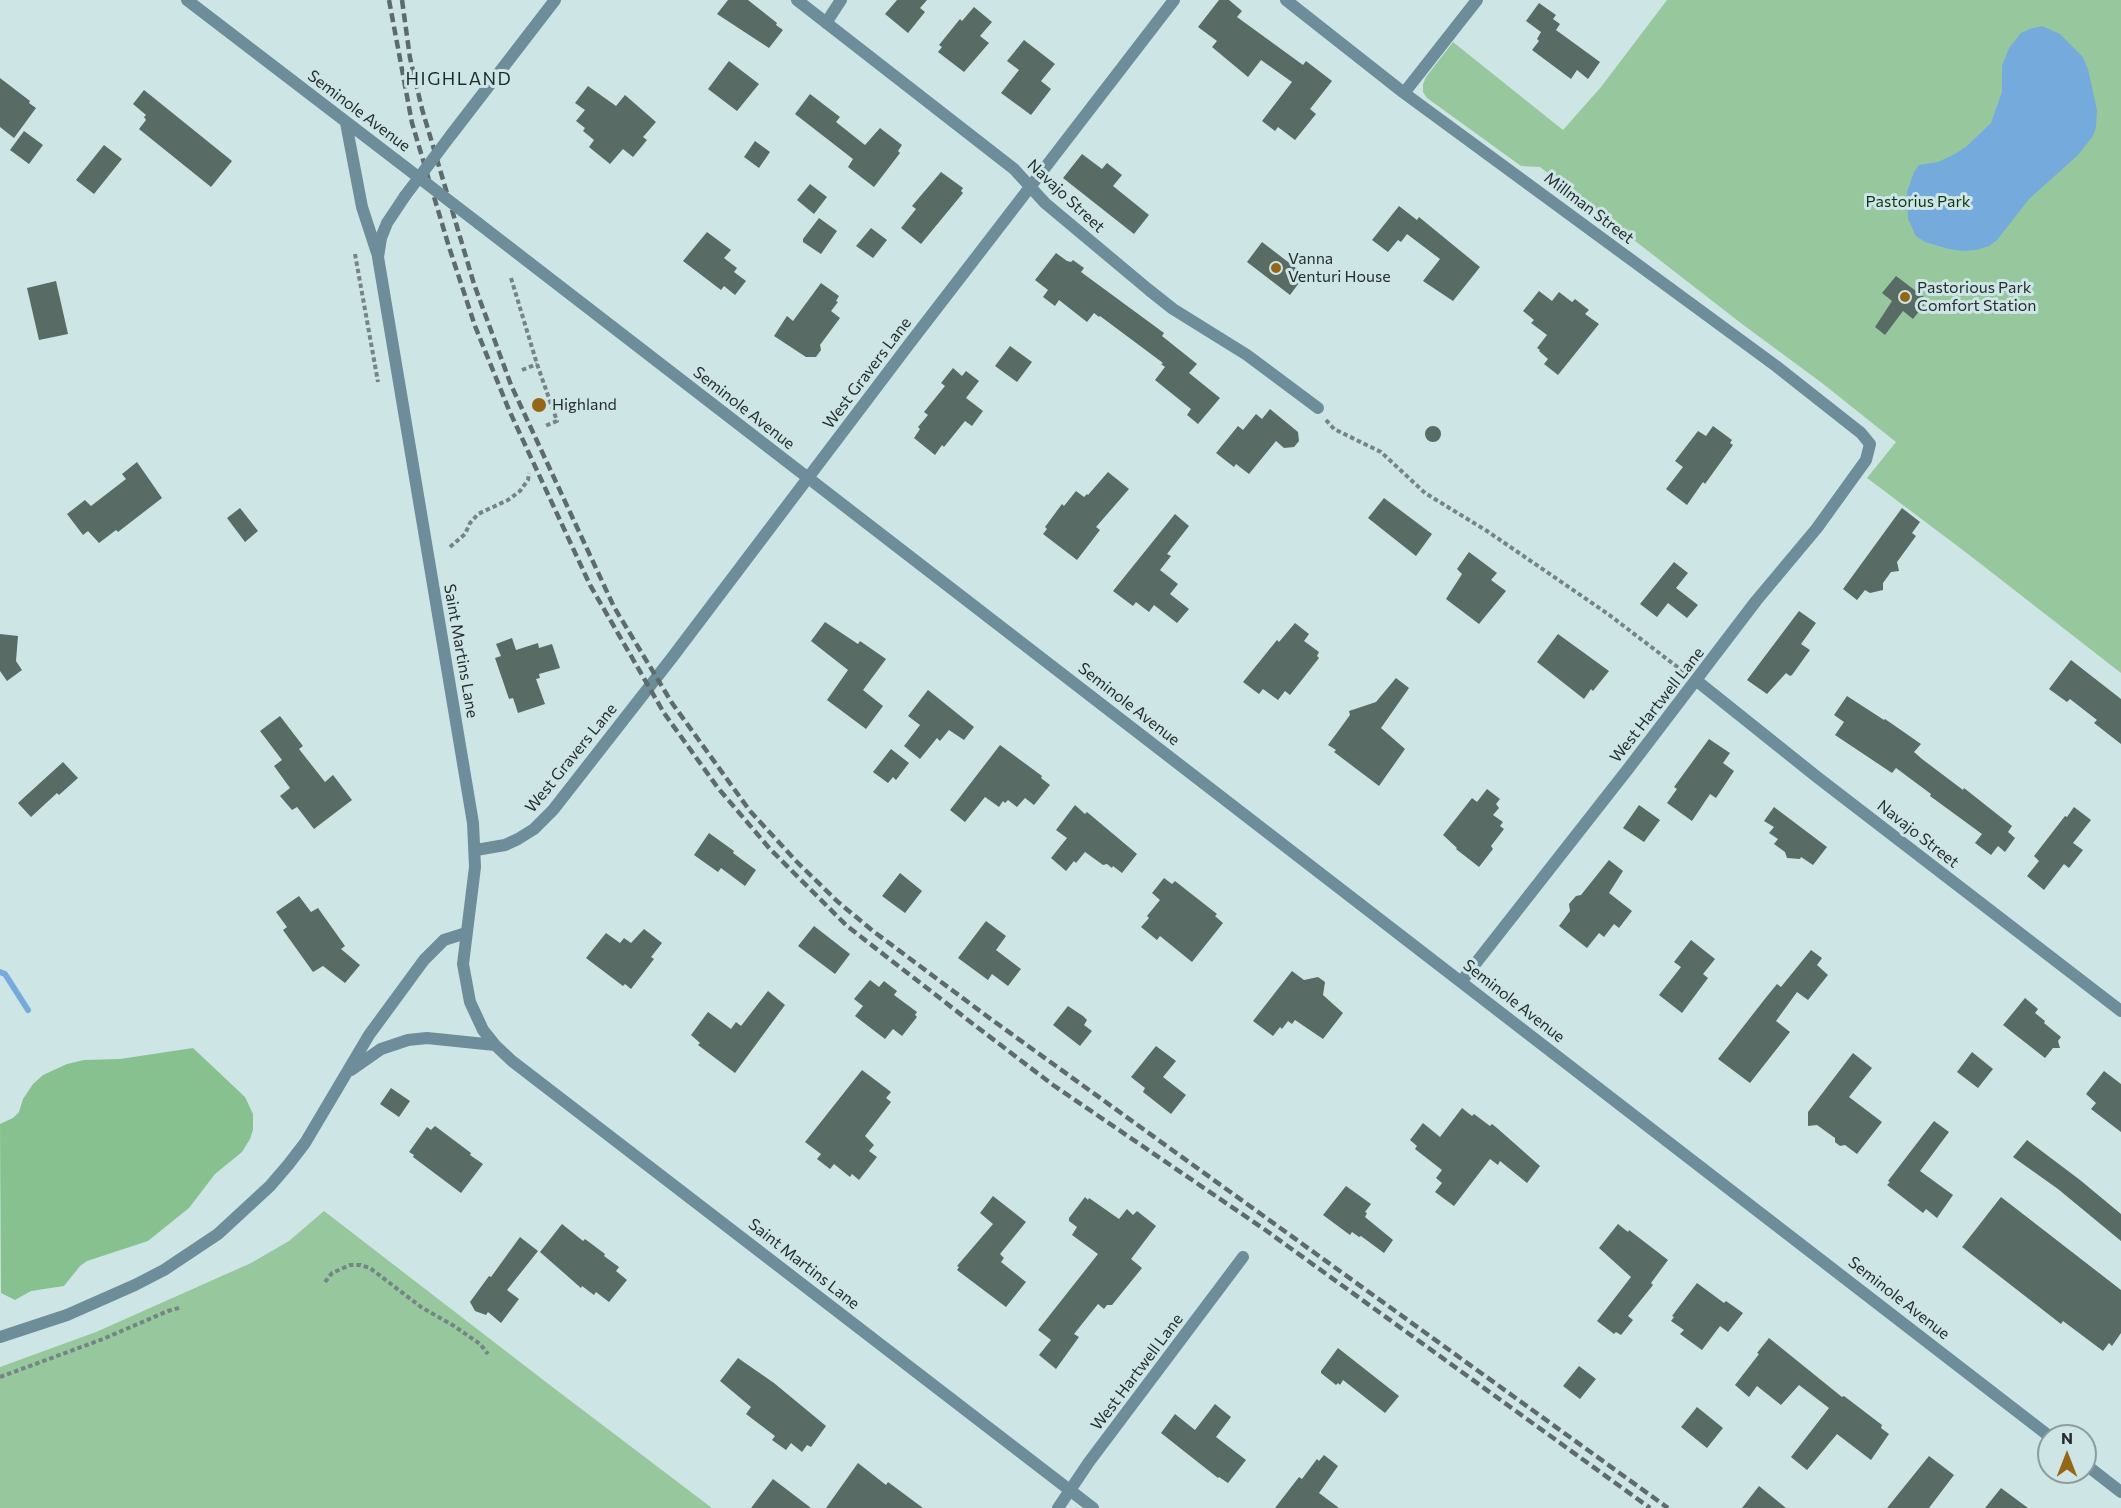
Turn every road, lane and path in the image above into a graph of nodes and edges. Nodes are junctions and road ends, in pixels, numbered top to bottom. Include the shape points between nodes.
1 (187, 0) edge
2 (555, 0) edge
3 (797, 0) edge
4 (841, 0) edge
5 (1174, 0) edge
6 (1286, 0) edge
7 (1477, 0) edge
8 (826, 23) junction
9 (1404, 93) junction
10 (346, 123) junction
11 (419, 178) junction
12 (1031, 186) junction
13 (355, 254) dead end
14 (378, 257) junction
15 (511, 278) dead end
16 (537, 364) junction
17 (522, 370) dead end
18 (378, 382) dead end
19 (1318, 408) joint
20 (545, 426) dead end
21 (1870, 444) joint
22 (529, 473) dead end
23 (808, 478) junction
24 (450, 547) dead end
25 (1696, 681) junction
26 (476, 849) junction
27 (466, 933) junction
28 (1461, 982) junction
29 (2121, 1011) edge
30 (495, 1045) junction
31 (346, 1075) junction
32 (1243, 1257) dead end
33 (325, 1282) dead end
34 (182, 1307) dead end
35 (0, 1336) edge
36 (488, 1354) dead end
37 (0, 1377) edge
38 (2037, 1427) edge
39 (2097, 1473) edge
40 (1071, 1491) junction
41 (2121, 1492) edge
42 (1058, 1508) edge
43 (1093, 1508) edge

1 - 10 street, Seminole Avenue
2 - 11 street, Saint Martins Lane, bridge
3 - 8 street, Navajo Street
4 - 8 street
5 - 12 street, West Gravers Lane
6 - 9 street, Millman Street
7 - 9 street
8 - 12 street, Navajo Street
9 - 21 street, Millman Street via 1776,366 1862,433
10 - 11 street, Seminole Avenue, bridge
10 - 14 street, Saint Martins Lane via 362,207
11 - 14 street, Saint Martins Lane, bridge via 387,223
11 - 23 street, Seminole Avenue, bridge
12 - 19 street, Navajo Street via 1149,290
12 - 23 street, West Gravers Lane
13 - 18 path
14 - 26 street, Saint Martins Lane
15 - 16 path
16 - 17 path
16 - 20 path via 557,421
19 - 25 path via 1334,429 1381,452 1425,493 1608,614
21 - 25 street, West Hartwell Lane via 1866,460 1852,481
22 - 24 path via 520,491 478,514 465,534
23 - 26 street, West Gravers Lane via 552,810 518,839
23 - 28 street, Seminole Avenue
25 - 28 street, West Hartwell Lane
25 - 29 street, Navajo Street
26 - 27 street, Saint Martins Lane
27 - 30 street, Saint Martins Lane via 466,984 476,1017
27 - 31 street via 444,940 424,960 369,1035
28 - 38 street, Seminole Avenue
30 - 31 street via 427,1038 408,1040 381,1049
30 - 40 street, Saint Martins Lane
31 - 35 street via 288,1166 218,1234 164,1270 124,1290 67,1315
32 - 40 street, West Hartwell Lane
33 - 36 path via 332,1273 350,1265 370,1268 421,1307 480,1344
34 - 37 path
39 - 41 street
40 - 42 street, West Hartwell Lane
40 - 43 street, Saint Martins Lane

